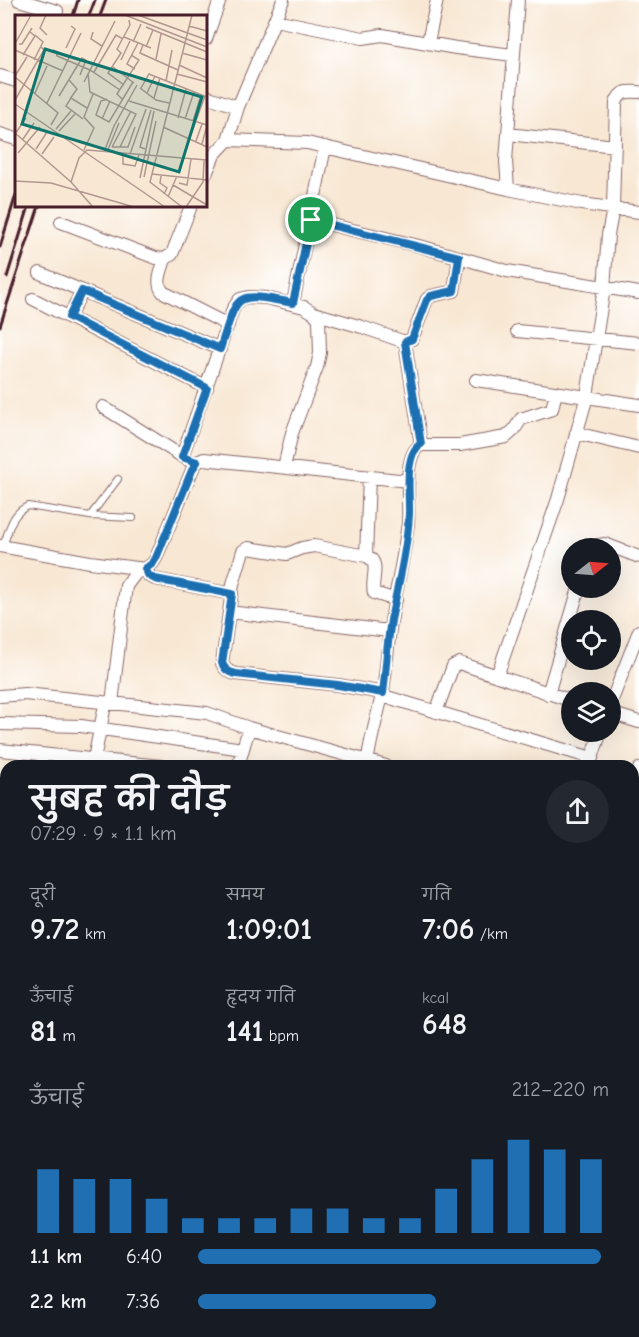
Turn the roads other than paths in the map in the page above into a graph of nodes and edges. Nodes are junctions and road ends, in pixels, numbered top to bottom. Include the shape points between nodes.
1 (19, 0) edge
2 (220, 0) edge
3 (283, 0) edge
4 (437, 0) edge
5 (518, 0) edge
6 (57, 11) dead end
7 (275, 20) junction
8 (207, 36) edge
9 (428, 42) junction
10 (513, 55) junction
11 (0, 76) edge
12 (15, 81) edge
13 (639, 92) edge
14 (207, 96) edge
15 (238, 106) junction
16 (0, 134) edge
17 (508, 134) junction
18 (15, 139) edge
19 (228, 140) junction
20 (615, 146) junction
21 (325, 147) junction
22 (210, 154) edge
23 (207, 169) edge
24 (508, 189) junction
25 (191, 207) edge
26 (613, 208) junction
27 (639, 211) edge
28 (311, 220) junction
29 (61, 222) dead end
30 (459, 257) junction
31 (165, 259) junction
32 (40, 273) dead end
33 (603, 288) junction
34 (82, 291) junction
35 (639, 293) edge
36 (33, 299) dead end
37 (293, 303) junction
38 (314, 313) junction
39 (69, 317) junction
40 (228, 326) junction
41 (517, 331) dead end
42 (596, 338) junction
43 (405, 342) junction
44 (639, 343) edge
45 (220, 349) junction
46 (476, 380) dead end
47 (207, 388) junction
48 (556, 392) junction
49 (587, 396) junction
50 (639, 405) edge
51 (103, 407) dead end
52 (576, 433) junction
53 (421, 444) junction
54 (639, 448) edge
55 (182, 457) junction
56 (197, 462) junction
57 (284, 467) junction
58 (369, 477) junction
59 (118, 479) dead end
60 (408, 481) junction
61 (90, 516) junction
62 (133, 518) dead end
63 (2, 546) edge
64 (621, 550) edge
65 (366, 556) junction
66 (639, 557) edge
67 (143, 570) junction
68 (232, 594) junction
69 (576, 598) edge
70 (396, 600) junction
71 (229, 612) junction
72 (639, 631) edge
73 (389, 632) junction
74 (497, 676) junction
75 (619, 682) edge
76 (383, 693) junction
77 (548, 694) junction
78 (0, 696) edge
79 (561, 698) edge
80 (111, 703) junction
81 (436, 712) junction
82 (621, 716) edge
83 (639, 722) edge
84 (0, 724) edge
85 (249, 728) junction
86 (100, 729) junction
87 (598, 742) edge
88 (243, 749) junction
89 (0, 750) edge
90 (94, 759) junction
91 (41, 760) edge
92 (104, 760) edge
93 (239, 760) edge
94 (351, 760) edge
95 (368, 760) edge
96 (585, 760) edge
97 (592, 760) edge

1 - 6 street
2 - 8 street
3 - 7 street
4 - 9 street
5 - 10 street
7 - 9 street via 363,38 382,35
7 - 15 street
9 - 10 street
10 - 17 street
11 - 12 street
13 - 20 street via 618,96
14 - 15 street
15 - 19 street
16 - 18 street
17 - 20 street
17 - 24 street
19 - 21 street
19 - 22 street
20 - 26 street
21 - 24 street
21 - 28 street
22 - 23 street
24 - 26 street
25 - 31 street via 172,254
26 - 27 street
26 - 33 street
28 - 30 street
28 - 37 street
29 - 31 street
30 - 33 street via 507,271
30 - 43 street via 454,291 427,300 412,339
31 - 40 street via 159,288
32 - 34 street
33 - 35 street
33 - 42 street
34 - 39 street
34 - 45 street
36 - 39 street
37 - 38 street
37 - 40 street via 240,299
38 - 43 street
38 - 57 street via 320,331 317,367 292,433
39 - 47 street
40 - 45 street
41 - 42 street
42 - 44 street
42 - 49 street
43 - 53 street
45 - 47 street
46 - 48 street
47 - 55 street
48 - 49 street
48 - 53 street via 552,409 521,419 506,437 468,444
49 - 50 street
49 - 52 street
51 - 55 street
52 - 54 street
52 - 74 street via 558,499
53 - 60 street via 413,452
55 - 56 street
56 - 57 street via 204,459
56 - 67 street via 156,558
57 - 58 street
58 - 60 street
58 - 65 street
59 - 61 lane
60 - 70 street via 408,522
61 - 62 lane
61 - 63 lane via 28,506 14,516
63 - 67 street
64 - 66 street
65 - 68 street via 314,546 287,554 248,548 243,551
65 - 70 street via 374,562 374,592
67 - 68 street via 155,579
67 - 80 street via 126,586
68 - 71 street
69 - 77 street
70 - 73 street
71 - 73 street
71 - 76 street via 222,663 227,671
72 - 75 street
73 - 76 street
74 - 77 street
74 - 81 street via 455,664
76 - 81 street
76 - 95 street
77 - 79 street
78 - 80 street via 25,694
80 - 85 street via 207,713
80 - 86 street via 105,705
81 - 96 street
82 - 83 street
84 - 86 street
85 - 88 street
85 - 94 street
86 - 88 street
86 - 90 street
87 - 97 street
88 - 93 street
89 - 91 street
90 - 91 street
90 - 92 street

